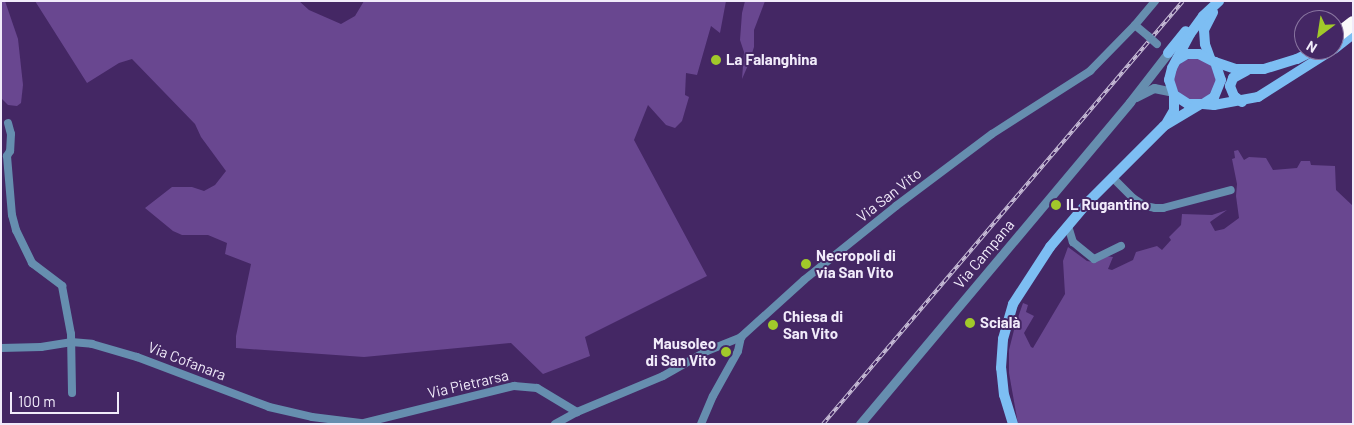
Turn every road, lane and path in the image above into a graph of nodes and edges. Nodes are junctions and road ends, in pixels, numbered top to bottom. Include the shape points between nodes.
1 (1155, 1) edge
2 (1219, 1) edge
3 (1203, 16) junction
4 (1135, 25) junction
5 (1168, 53) junction
6 (1212, 60) junction
7 (1298, 60) edge
8 (1316, 60) edge
9 (1176, 61) junction
10 (1264, 69) junction
11 (1247, 70) junction
12 (1150, 75) junction
13 (1274, 88) junction
14 (1173, 93) junction
15 (1130, 102) junction
16 (1242, 102) junction
17 (1201, 104) junction
18 (8, 123) dead end
19 (1164, 126) junction
20 (4, 157) edge
21 (1112, 177) junction
22 (1231, 190) dead end
23 (1068, 226) junction
24 (1121, 246) dead end
25 (741, 337) junction
26 (72, 342) junction
27 (1, 348) edge
28 (72, 393) dead end
29 (577, 412) junction
30 (361, 423) edge
31 (555, 424) edge
32 (701, 424) edge
33 (860, 424) edge
34 (1013, 424) edge

1 - 4 street, Via San Vito
2 - 3 main road
2 - 6 main road via 1204,30 1205,44
3 - 5 main road
3 - 9 main road
4 - 5 street, bridge
4 - 25 street, Via San Vito via 1090,72 992,134 903,201 804,280
5 - 12 street, Via Campana
6 - 9 main road via 1193,53
6 - 11 main road
6 - 17 main road via 1220,74 1220,86 1214,97
7 - 10 main road
8 - 13 main road
9 - 12 street
9 - 14 main road via 1170,74
10 - 11 main road
10 - 13 main road via 1275,78
11 - 16 main road via 1233,78 1230,86 1234,96
12 - 15 street, Via Campana
13 - 16 main road via 1258,98
14 - 15 street, Via Campana via 1160,88 1149,89
14 - 17 main road via 1188,104
14 - 19 main road via 1174,110
15 - 33 street, Via Campana
16 - 17 main road via 1214,106
17 - 19 main road
18 - 20 street via 10,142
19 - 21 main road
20 - 26 street via 16,230 32,263 62,286
21 - 22 street via 1133,198 1155,208
21 - 23 main road
23 - 24 street via 1073,242 1094,259
23 - 34 main road via 1050,247 1013,304 1003,339 1001,368 1004,395
25 - 29 street via 707,351 663,376
25 - 32 street, Via San Vito via 738,351
26 - 27 street, Via Cofanara
26 - 28 street
26 - 30 street, Via Cofanara via 119,351 269,408
29 - 30 street, Via Pietrarsa via 537,388 514,386
29 - 31 street

